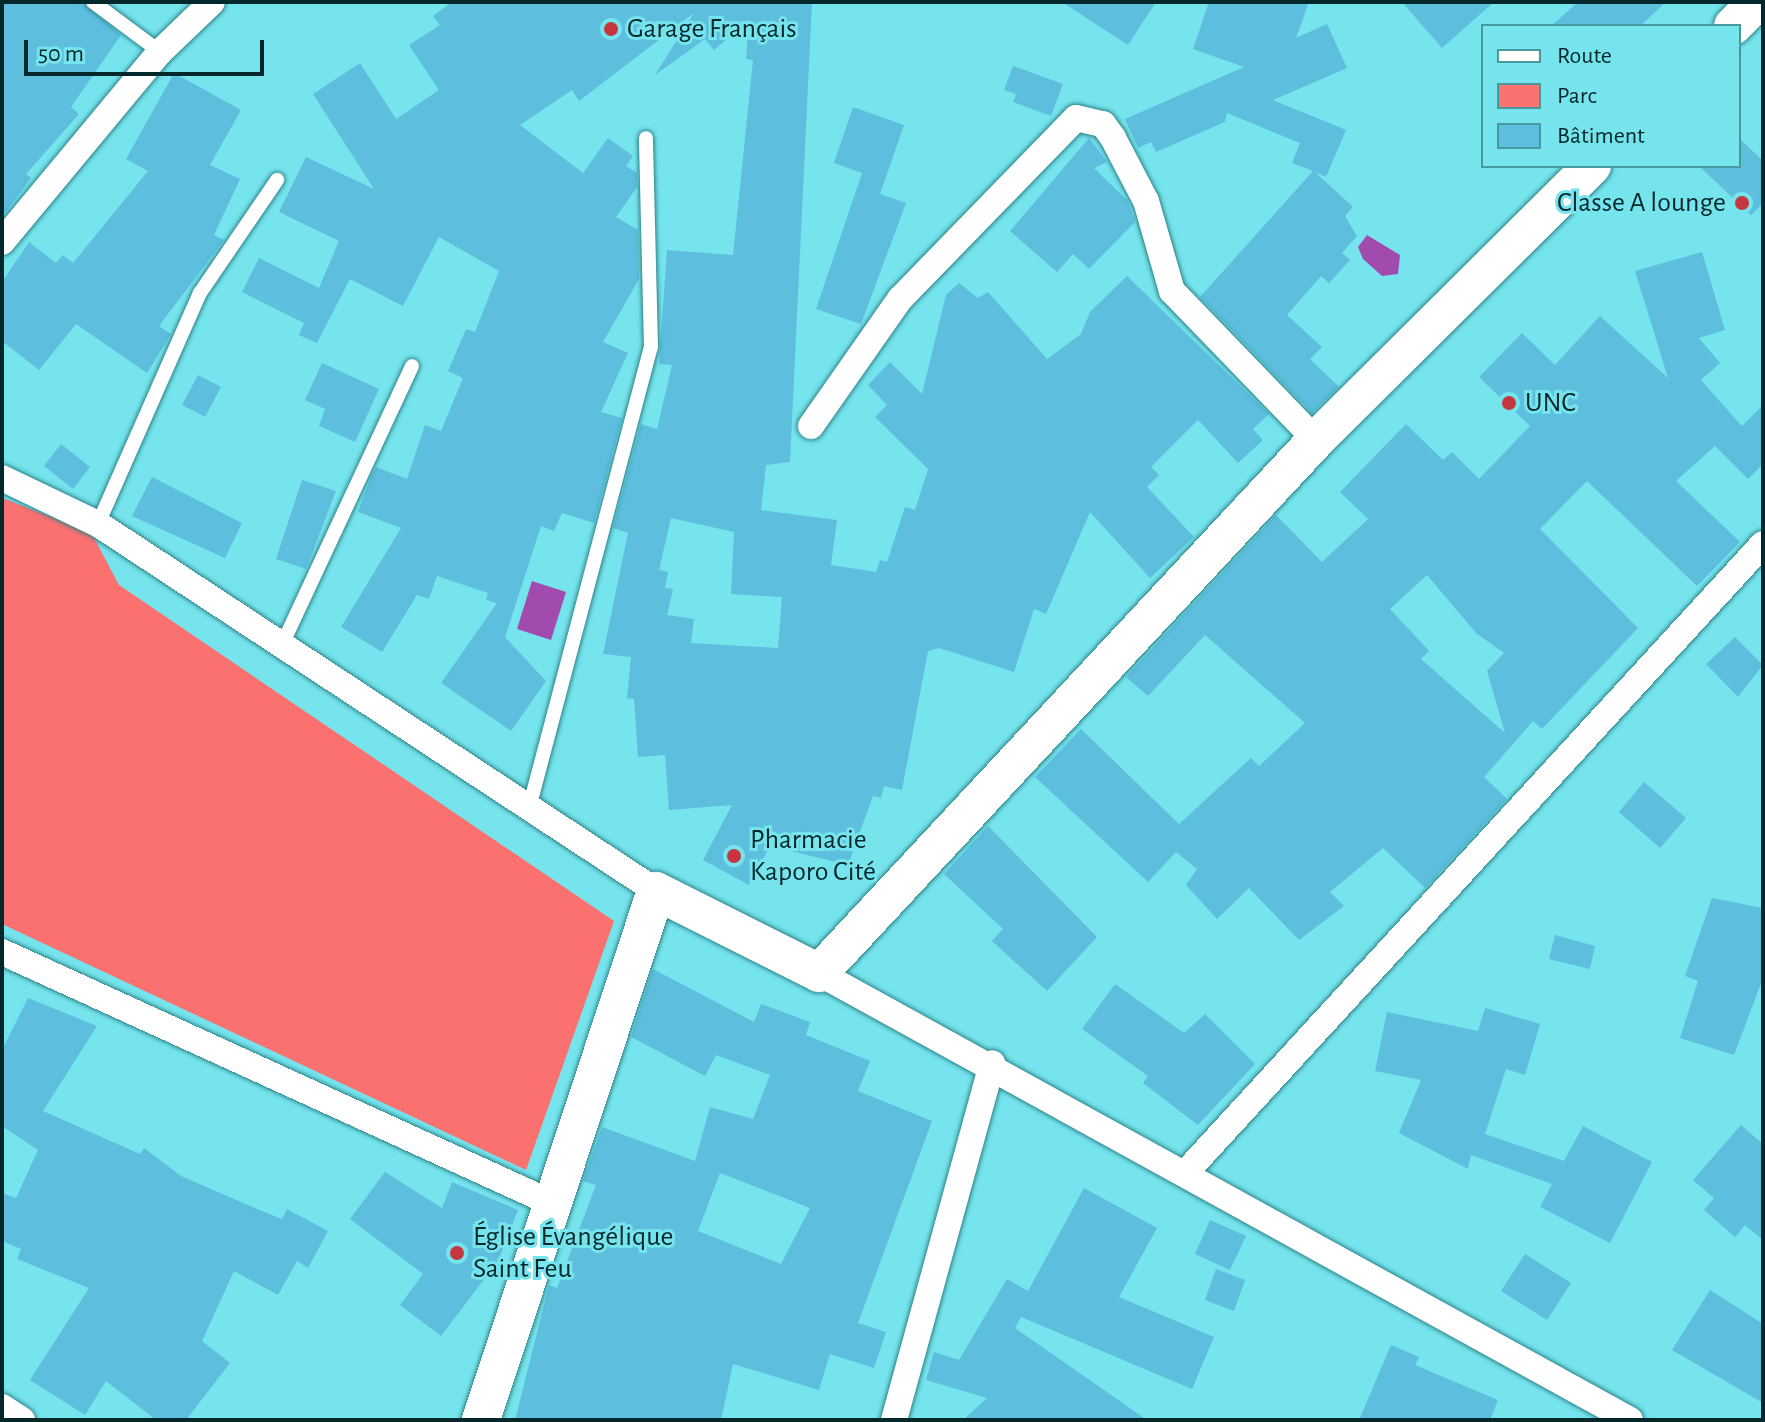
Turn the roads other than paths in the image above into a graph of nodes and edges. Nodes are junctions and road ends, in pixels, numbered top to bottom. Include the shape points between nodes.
1 (93, 2) edge
2 (212, 2) edge
3 (1760, 4) edge
4 (1735, 24) edge
5 (160, 52) junction
6 (646, 138) dead end
7 (1590, 168) edge
8 (277, 180) dead end
9 (2, 242) edge
10 (412, 366) dead end
11 (811, 426) dead end
12 (1316, 440) junction
13 (2, 478) edge
14 (98, 524) junction
15 (1763, 544) edge
16 (281, 647) junction
17 (528, 812) junction
18 (656, 891) junction
19 (2, 952) edge
20 (819, 973) junction
21 (992, 1063) junction
22 (1188, 1170) junction
23 (554, 1204) junction
24 (2, 1407) edge
25 (22, 1420) edge
26 (481, 1420) edge
27 (894, 1420) edge
28 (1630, 1420) edge

1 - 5 lane
2 - 5 street
3 - 4 street
5 - 9 street
6 - 17 lane via 651,347
7 - 12 street
8 - 14 lane via 200,293
10 - 16 lane
11 - 12 street via 900,299 1076,118 1103,124 1113,138 1146,201 1172,291
12 - 20 street
13 - 14 street
14 - 16 street
15 - 22 street
16 - 17 street
17 - 18 street
18 - 20 street
18 - 23 street
19 - 23 street
20 - 21 street
21 - 22 street
21 - 27 street
22 - 28 street
23 - 26 street
24 - 25 street

